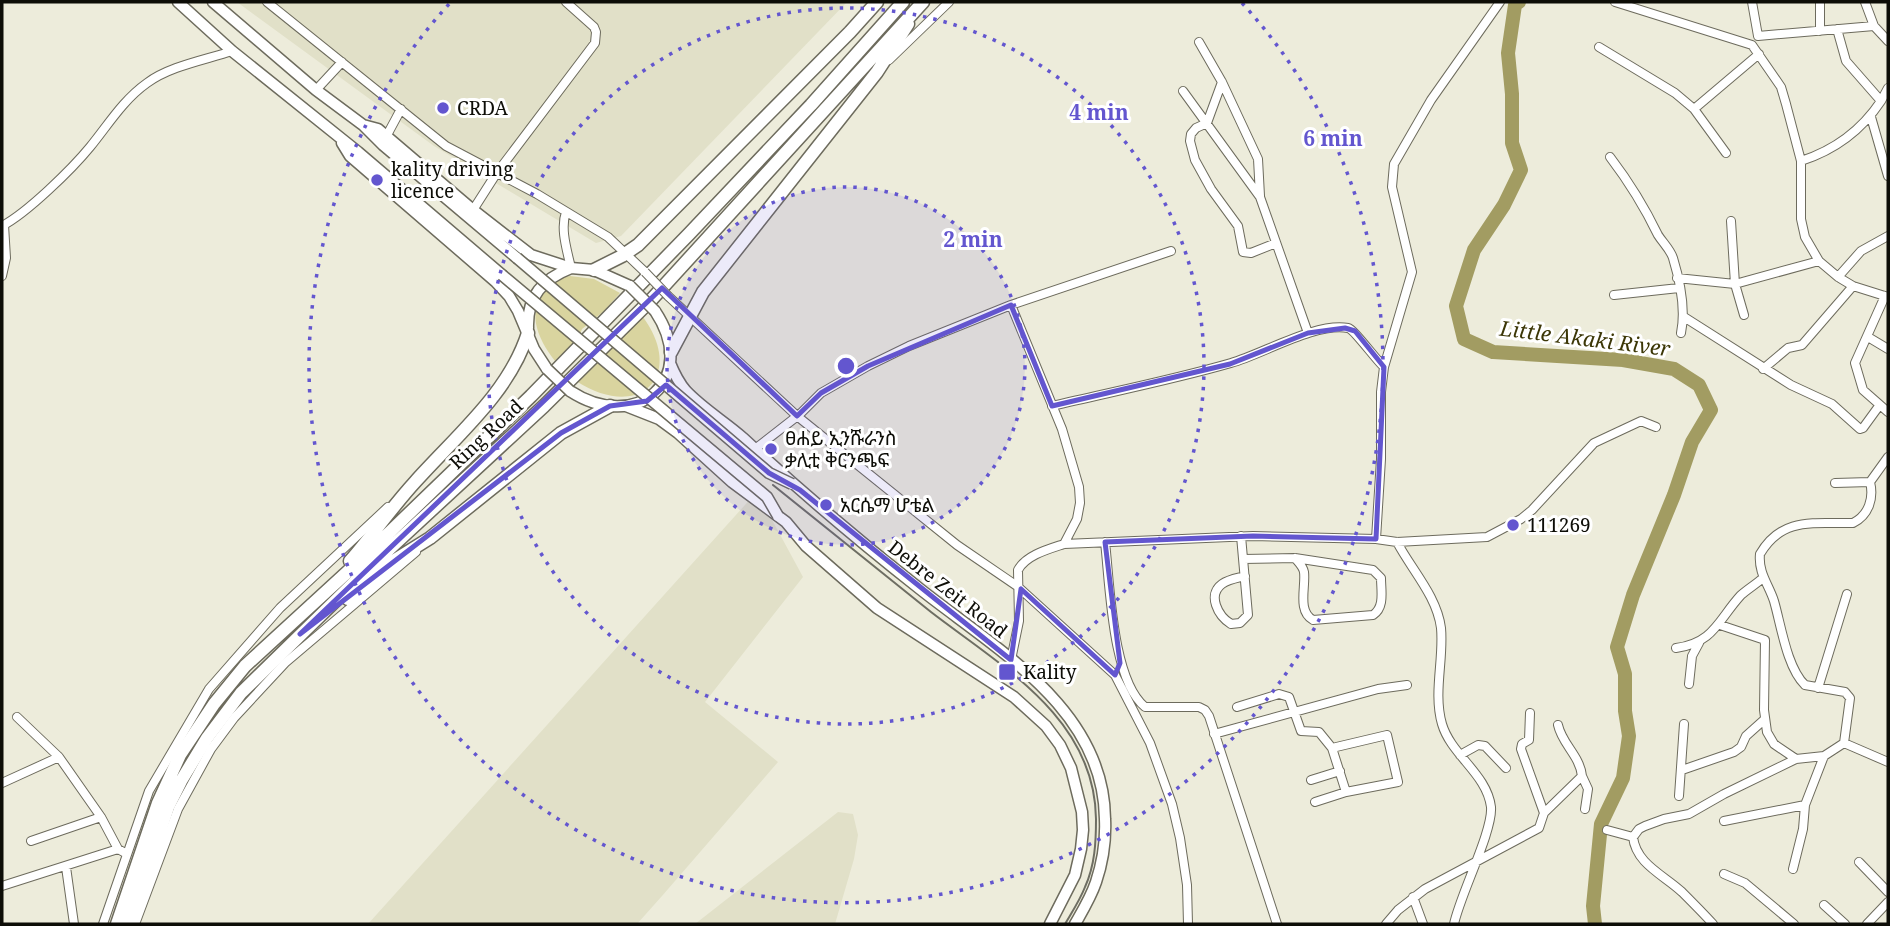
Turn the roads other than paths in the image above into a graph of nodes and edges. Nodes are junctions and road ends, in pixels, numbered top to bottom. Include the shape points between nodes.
1 (178, 2) edge
2 (267, 2) edge
3 (566, 2) edge
4 (877, 2) edge
5 (903, 2) edge
6 (949, 2) edge
7 (1615, 2) edge
8 (1752, 2) edge
9 (1820, 2) edge
10 (1865, 2) edge
11 (217, 3) edge
12 (921, 3) edge
13 (1498, 3) edge
14 (1874, 26) junction
15 (1838, 29) junction
16 (1820, 31) junction
17 (1758, 36) junction
18 (1888, 41) edge
19 (1199, 42) dead end
20 (1752, 46) junction
21 (1600, 47) dead end
22 (232, 51) junction
23 (1759, 54) junction
24 (342, 62) junction
25 (877, 72) junction
26 (1222, 82) junction
27 (1888, 88) edge
28 (316, 90) junction
29 (1183, 90) dead end
30 (1881, 101) junction
31 (1694, 109) junction
32 (401, 110) junction
33 (1871, 117) junction
34 (1207, 123) junction
35 (363, 125) junction
36 (386, 137) junction
37 (341, 140) junction
38 (1726, 153) dead end
39 (1609, 157) dead end
40 (1801, 161) junction
41 (496, 174) junction
42 (1888, 176) edge
43 (1260, 197) junction
44 (473, 210) junction
45 (566, 212) junction
46 (1731, 221) dead end
47 (3, 226) edge
48 (1888, 236) edge
49 (1276, 243) junction
50 (1171, 251) dead end
51 (626, 254) junction
52 (1819, 261) junction
53 (571, 268) junction
54 (594, 270) junction
55 (2, 276) edge
56 (1838, 277) junction
57 (1677, 278) junction
58 (1735, 284) junction
59 (1853, 286) junction
60 (1679, 288) junction
61 (1614, 295) dead end
62 (1886, 297) edge
63 (1011, 305) junction
64 (689, 315) junction
65 (1744, 315) dead end
66 (1684, 317) junction
67 (528, 333) junction
68 (1308, 333) junction
69 (1681, 333) dead end
70 (1868, 337) junction
71 (1888, 349) edge
72 (670, 358) junction
73 (1384, 367) junction
74 (1763, 369) junction
75 (1052, 405) junction
76 (610, 406) junction
77 (626, 406) junction
78 (1879, 406) junction
79 (1888, 412) edge
80 (797, 416) junction
81 (1656, 427) dead end
82 (755, 449) junction
83 (1888, 457) edge
84 (1870, 482) junction
85 (413, 483) junction
86 (1835, 483) dead end
87 (792, 484) junction
88 (778, 516) junction
89 (1241, 537) junction
90 (430, 538) junction
91 (1376, 539) junction
92 (1105, 542) junction
93 (1397, 542) junction
94 (1064, 544) junction
95 (1295, 558) junction
96 (1243, 559) junction
97 (1245, 576) junction
98 (1763, 578) junction
99 (1017, 586) junction
100 (1847, 594) dead end
101 (320, 596) junction
102 (1720, 625) junction
103 (300, 634) junction
104 (1699, 643) junction
105 (1675, 648) dead end
106 (1011, 660) junction
107 (1120, 663) junction
108 (1115, 675) junction
109 (1689, 684) dead end
110 (1407, 685) dead end
111 (1818, 688) junction
112 (1237, 707) dead end
113 (1295, 711) junction
114 (1530, 713) dead end
115 (17, 717) dead end
116 (1765, 719) junction
117 (1558, 724) dead end
118 (1684, 724) dead end
119 (1214, 734) junction
120 (1844, 743) junction
121 (1332, 748) junction
122 (1461, 755) junction
123 (1824, 756) junction
124 (59, 757) junction
125 (1796, 760) junction
126 (1888, 762) edge
127 (1506, 768) dead end
128 (1682, 770) junction
129 (1340, 771) junction
130 (1582, 776) junction
131 (1311, 780) dead end
132 (2, 783) edge
133 (1346, 792) junction
134 (1679, 796) dead end
135 (1315, 802) dead end
136 (1805, 805) junction
137 (1585, 809) dead end
138 (1544, 813) junction
139 (101, 817) junction
140 (1724, 821) dead end
141 (1607, 830) dead end
142 (1633, 837) junction
143 (32, 841) dead end
144 (118, 849) junction
145 (127, 853) junction
146 (1475, 861) junction
147 (1859, 862) dead end
148 (66, 867) junction
149 (1793, 869) dead end
150 (1724, 874) dead end
151 (2, 886) edge
152 (1888, 892) edge
153 (1413, 897) junction
154 (1888, 902) edge
155 (1824, 905) dead end
156 (74, 924) edge
157 (103, 924) edge
158 (117, 924) edge
159 (129, 924) edge
160 (135, 924) edge
161 (1050, 924) edge
162 (1075, 924) edge
163 (1188, 924) edge
164 (1278, 924) edge
165 (1386, 924) edge
166 (1423, 924) edge
167 (1454, 924) edge
168 (1713, 924) edge
169 (1794, 924) edge
170 (1845, 924) edge
171 (1867, 924) edge

1 - 22 main road
2 - 24 street
3 - 41 street via 594,27 595,43
4 - 51 highway
5 - 101 highway, Ring Road via 646,279 522,405
6 - 25 street
7 - 20 street
8 - 17 street
9 - 16 street
10 - 14 street
11 - 28 main road
12 - 25 highway
12 - 103 highway, Ring Road via 652,299
13 - 73 street via 1394,163 1392,187 1412,272
14 - 15 street
14 - 18 street
15 - 16 street
15 - 30 street via 1846,61
16 - 17 street
17 - 20 street
19 - 26 street
20 - 23 street
21 - 31 street via 1664,85
22 - 37 main road
22 - 47 street via 150,80 75,163
23 - 31 street
23 - 40 street via 1781,87
24 - 28 street
24 - 32 street
25 - 64 highway via 720,269
26 - 34 street
26 - 43 street via 1258,159
27 - 30 street
28 - 35 main road
29 - 34 street
30 - 33 street
31 - 38 street
32 - 36 street
32 - 41 street via 446,146
33 - 40 street via 1836,146
33 - 42 street
34 - 43 street
34 - 49 street via 1191,134 1195,160 1238,226 1243,251 1251,253
35 - 36 main road
35 - 87 main road, bridge via 769,473
36 - 44 main road
37 - 67 main road via 350,156 496,282 509,296
37 - 88 main road, bridge via 768,497
39 - 57 street via 1637,192 1671,252
40 - 52 street via 1802,229
41 - 44 street
41 - 45 street
43 - 49 street
44 - 53 main road via 531,255
45 - 51 street via 608,237
45 - 53 street via 564,232
46 - 58 street
47 - 55 street via 6,258
48 - 56 street via 1861,251
49 - 68 street
50 - 63 street
51 - 54 highway
51 - 64 street, bridge
52 - 56 street
52 - 58 street
53 - 54 main road
53 - 67 main road via 537,289
54 - 72 main road, bridge via 630,286 655,311
56 - 59 street
57 - 58 street
57 - 60 street
58 - 65 street
59 - 62 street
59 - 74 street via 1802,345 1788,348
60 - 61 street
60 - 66 street
62 - 70 street
63 - 75 street
63 - 80 street via 868,366 821,393
64 - 72 highway
64 - 80 street
66 - 69 street
66 - 74 street
67 - 76 main road, bridge via 547,369 570,391
67 - 85 highway via 522,354 503,383
68 - 73 street via 1351,328
68 - 75 street via 1230,364
70 - 71 street
70 - 78 street via 1856,357 1856,371 1863,390
72 - 77 main road via 658,392 647,401
72 - 82 main road via 686,391
73 - 91 street
74 - 78 street via 1827,401 1860,429
75 - 94 street via 1079,487 1077,519
76 - 77 main road
76 - 90 highway via 561,433
77 - 88 main road via 659,419
78 - 79 street
80 - 82 street
80 - 99 street via 957,545
81 - 93 street via 1641,421 1594,443 1532,510 1488,537
82 - 87 main road
83 - 84 street
84 - 86 street
84 - 98 street via 1869,506 1853,523 1801,525 1774,535 1760,554
85 - 101 highway
85 - 145 street via 280,608 209,689 149,791
87 - 106 main road, Debre Zeit Road
88 - 161 main road via 877,608 1014,697 1060,745 1074,778 1083,830 1075,875
89 - 91 street
89 - 92 street
89 - 96 street
90 - 103 highway via 390,563
90 - 160 street via 285,663 234,718 207,755 178,809
91 - 93 street
92 - 94 street
92 - 107 street
93 - 122 street via 1439,619 1440,718 1446,736
94 - 99 street via 1021,564
95 - 95 street via 1378,573 1378,611 1373,615 1308,617 1304,569
95 - 96 street
96 - 97 street
97 - 97 street via 1248,615 1231,624 1217,608 1216,591 1229,580
98 - 102 street via 1743,594
98 - 111 street via 1797,675 1805,685
99 - 106 street via 1020,604
99 - 108 street
100 - 111 street
101 - 158 highway, Ring Road via 245,666 180,755 158,803
102 - 104 street
102 - 116 street via 1765,640
103 - 159 highway, Ring Road via 242,693 191,762 169,807
104 - 105 street
104 - 109 street via 1692,656
106 - 162 main road, Debre Zeit Road via 1071,717 1101,777 1106,836 1102,864
107 - 108 street
107 - 119 street via 1144,708 1199,707 1205,710
108 - 163 street via 1150,743 1172,804
110 - 113 street
111 - 120 street via 1845,692 1850,698
112 - 113 street via 1279,694 1289,697
113 - 119 street
113 - 121 street via 1301,731 1319,732
114 - 138 street via 1529,740 1521,749
115 - 124 street
116 - 125 street via 1774,744
116 - 128 street via 1734,752
117 - 130 street
118 - 128 street
119 - 164 street
120 - 123 street
120 - 126 street
121 - 129 street
121 - 133 street via 1388,737 1398,782
122 - 127 street via 1482,745
122 - 146 street via 1491,806
123 - 125 street
123 - 136 street
124 - 132 street
124 - 139 street
125 - 142 street via 1689,814 1645,826
128 - 134 street
129 - 131 street
129 - 133 street
130 - 137 street via 1588,789
130 - 138 street
133 - 135 street
136 - 140 street
136 - 149 street
138 - 146 street via 1534,832
139 - 143 street
139 - 144 street
141 - 142 street
142 - 168 street via 1645,863
144 - 145 street
144 - 148 street
145 - 157 street
146 - 153 street
146 - 167 street
147 - 152 street
148 - 151 street
148 - 156 street
150 - 169 street via 1745,883
153 - 165 street
153 - 166 street
154 - 171 street
155 - 170 street

